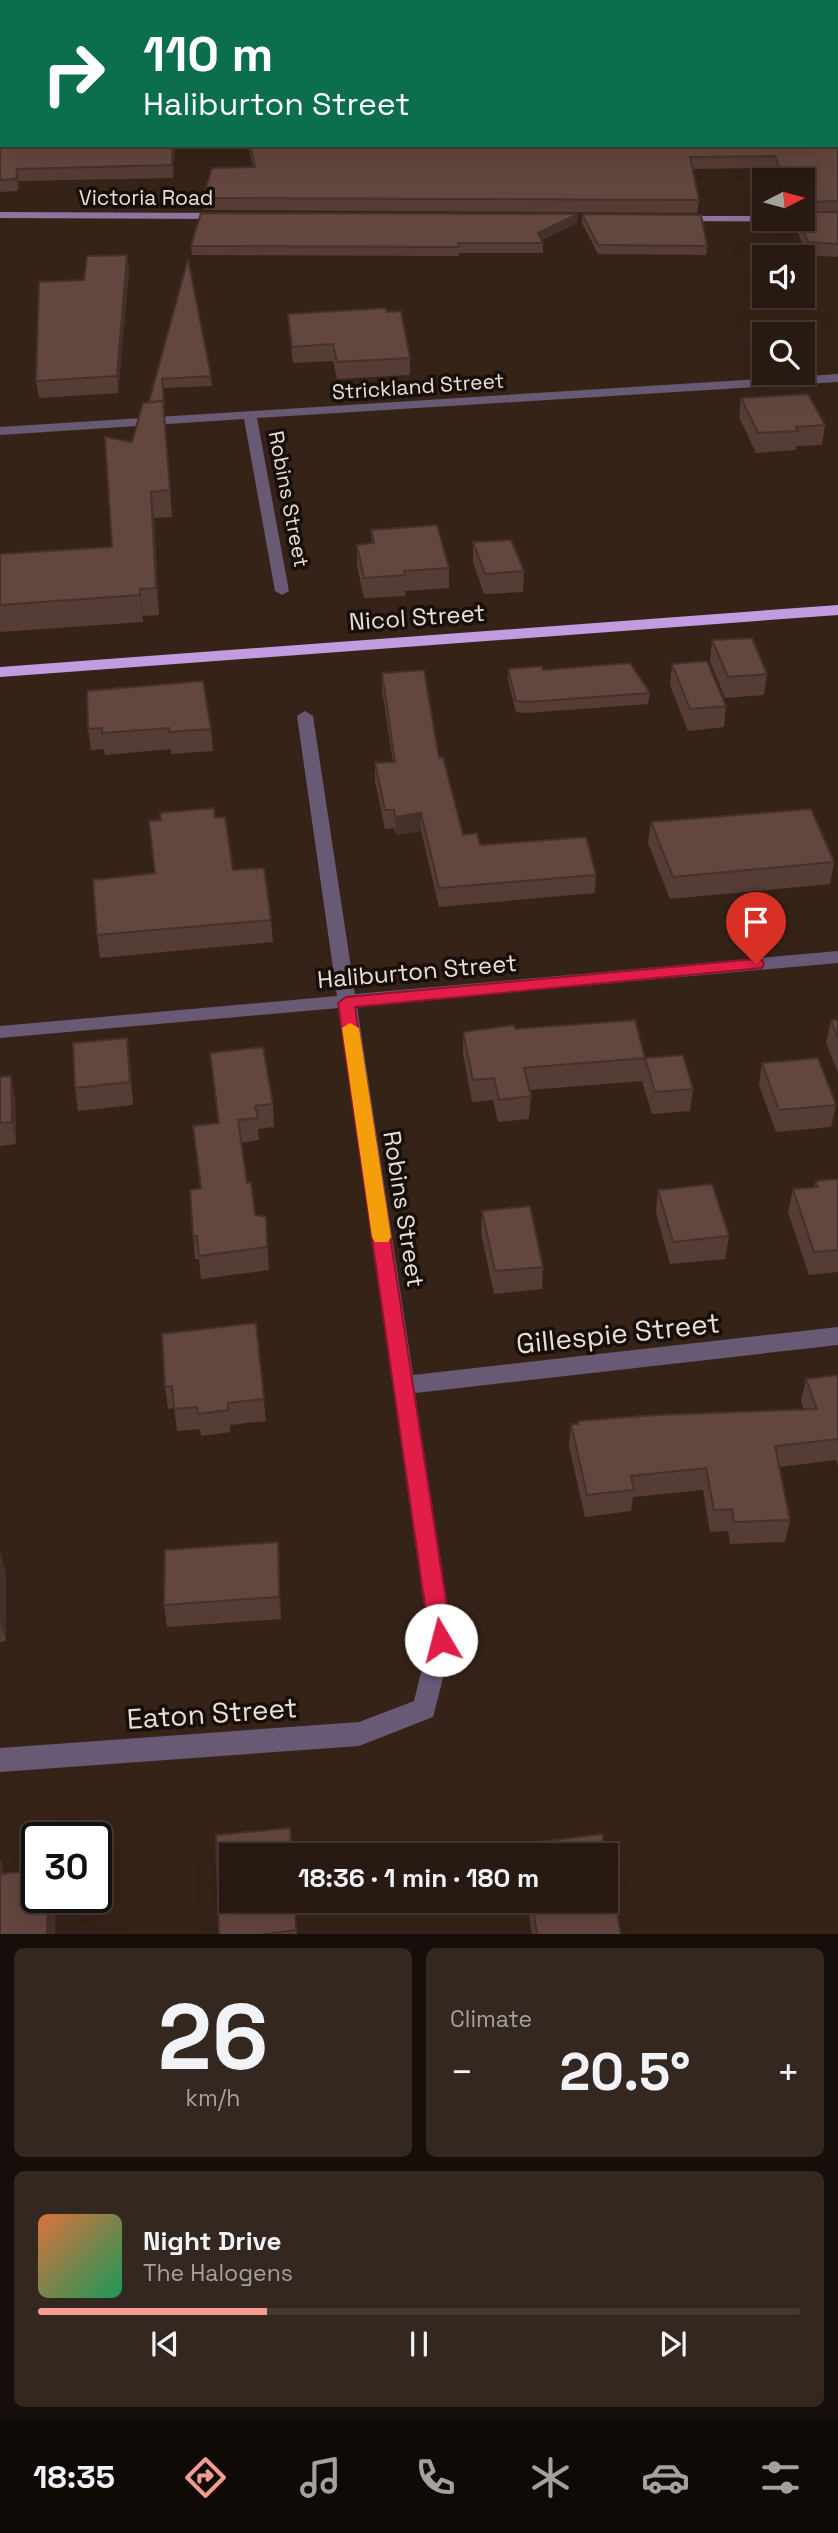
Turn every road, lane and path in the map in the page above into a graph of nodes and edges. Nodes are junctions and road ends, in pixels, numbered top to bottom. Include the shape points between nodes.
1 (0, 215) edge
2 (233, 216) edge
3 (673, 219) edge
4 (838, 219) edge
5 (838, 379) edge
6 (250, 415) junction
7 (0, 431) edge
8 (282, 590) dead end
9 (838, 610) edge
10 (0, 672) edge
11 (305, 716) dead end
12 (838, 957) edge
13 (346, 1003) junction
14 (0, 1032) edge
15 (838, 1336) edge
16 (404, 1385) junction
17 (424, 1709) joint
18 (0, 1760) edge

1 - 2 street, Victoria Road
3 - 4 street
5 - 6 street, Strickland Street
6 - 7 street, Strickland Street
6 - 8 street, Robins Street
9 - 10 highway, Nicol Street
11 - 13 street, Robins Street
12 - 13 street, Haliburton Street
13 - 14 street, Haliburton Street
13 - 16 street, Robins Street
15 - 16 street, Gillespie Street
16 - 17 street, Robins Street via 441,1640
17 - 18 street, Eaton Street via 359,1734

